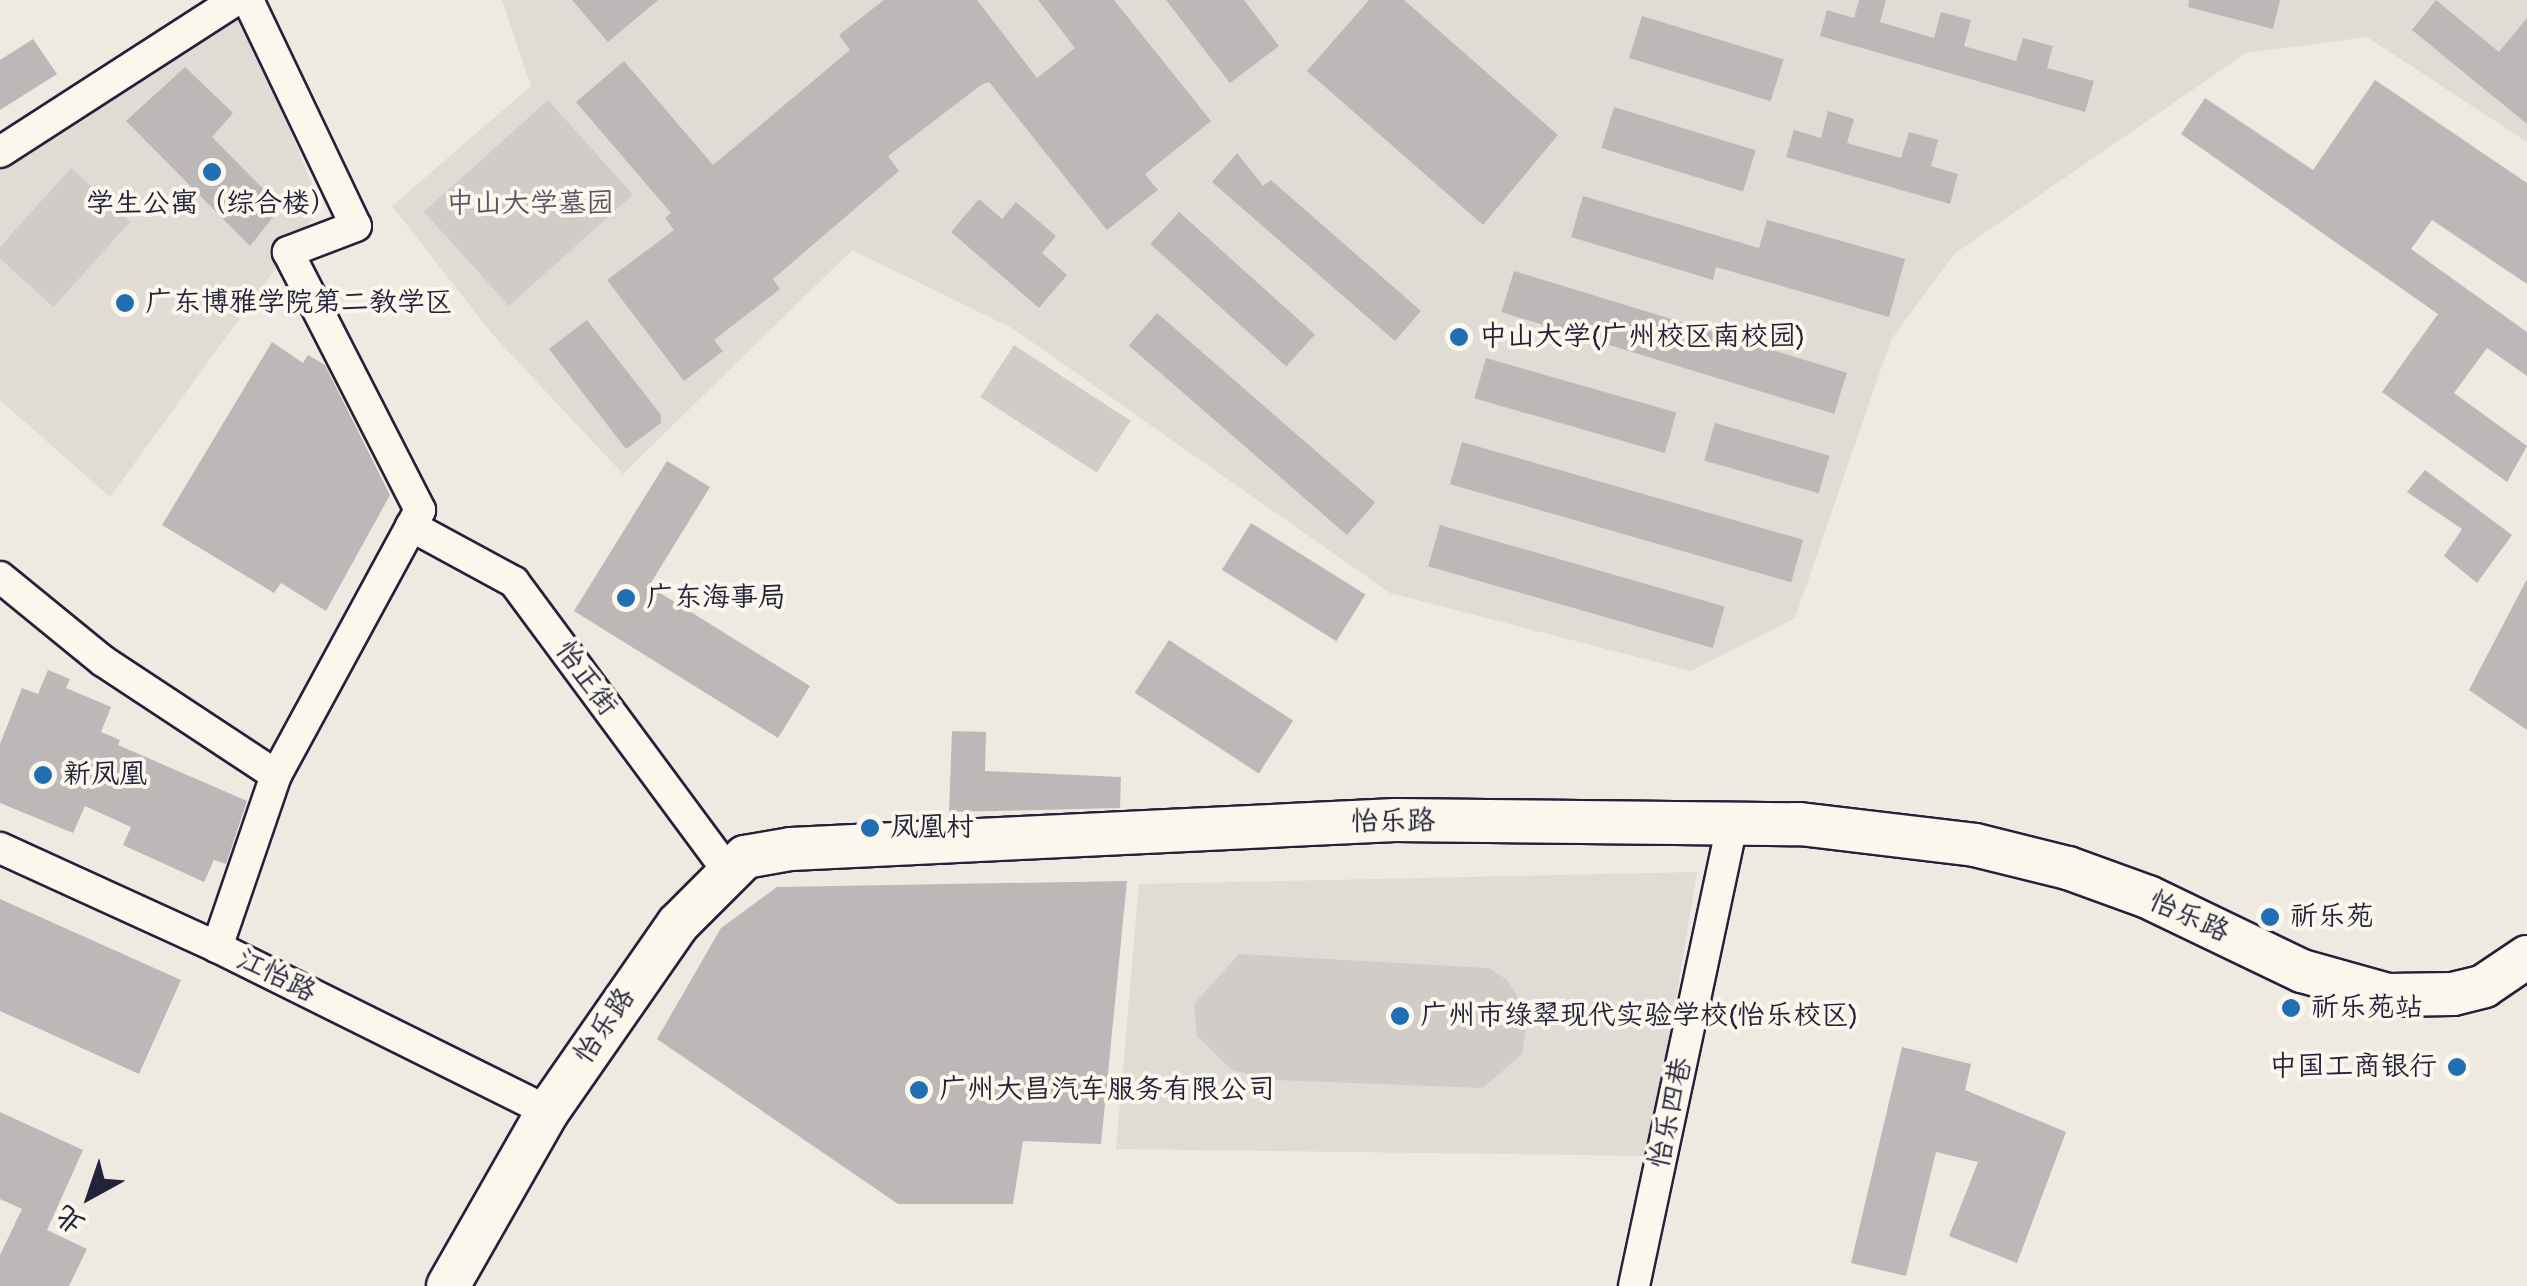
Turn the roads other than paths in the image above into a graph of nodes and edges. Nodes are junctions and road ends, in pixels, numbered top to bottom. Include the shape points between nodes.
1 (236, 0) edge
2 (248, 0) edge
3 (0, 152) edge
4 (411, 526) junction
5 (0, 576) edge
6 (276, 776) junction
7 (1732, 823) junction
8 (0, 848) edge
9 (728, 870) junction
10 (217, 947) junction
11 (2527, 957) edge
12 (548, 1111) junction
13 (448, 1286) edge
14 (1634, 1286) edge

1 - 3 street
2 - 4 street via 356,226 288,252 420,510
4 - 6 street
4 - 9 street, 怡正街 via 514,582
5 - 6 street via 103,661
6 - 10 street
7 - 9 street, 怡乐路 via 1394,820 791,849 745,857
7 - 11 street, 怡乐路 via 1884,831 2068,868 2302,970 2388,995 2453,994 2484,986
7 - 14 street, 怡乐四巷
8 - 10 street, 江怡路
9 - 12 street, 怡乐路 via 644,969
10 - 12 street, 江怡路
12 - 13 street, 怡乐路

